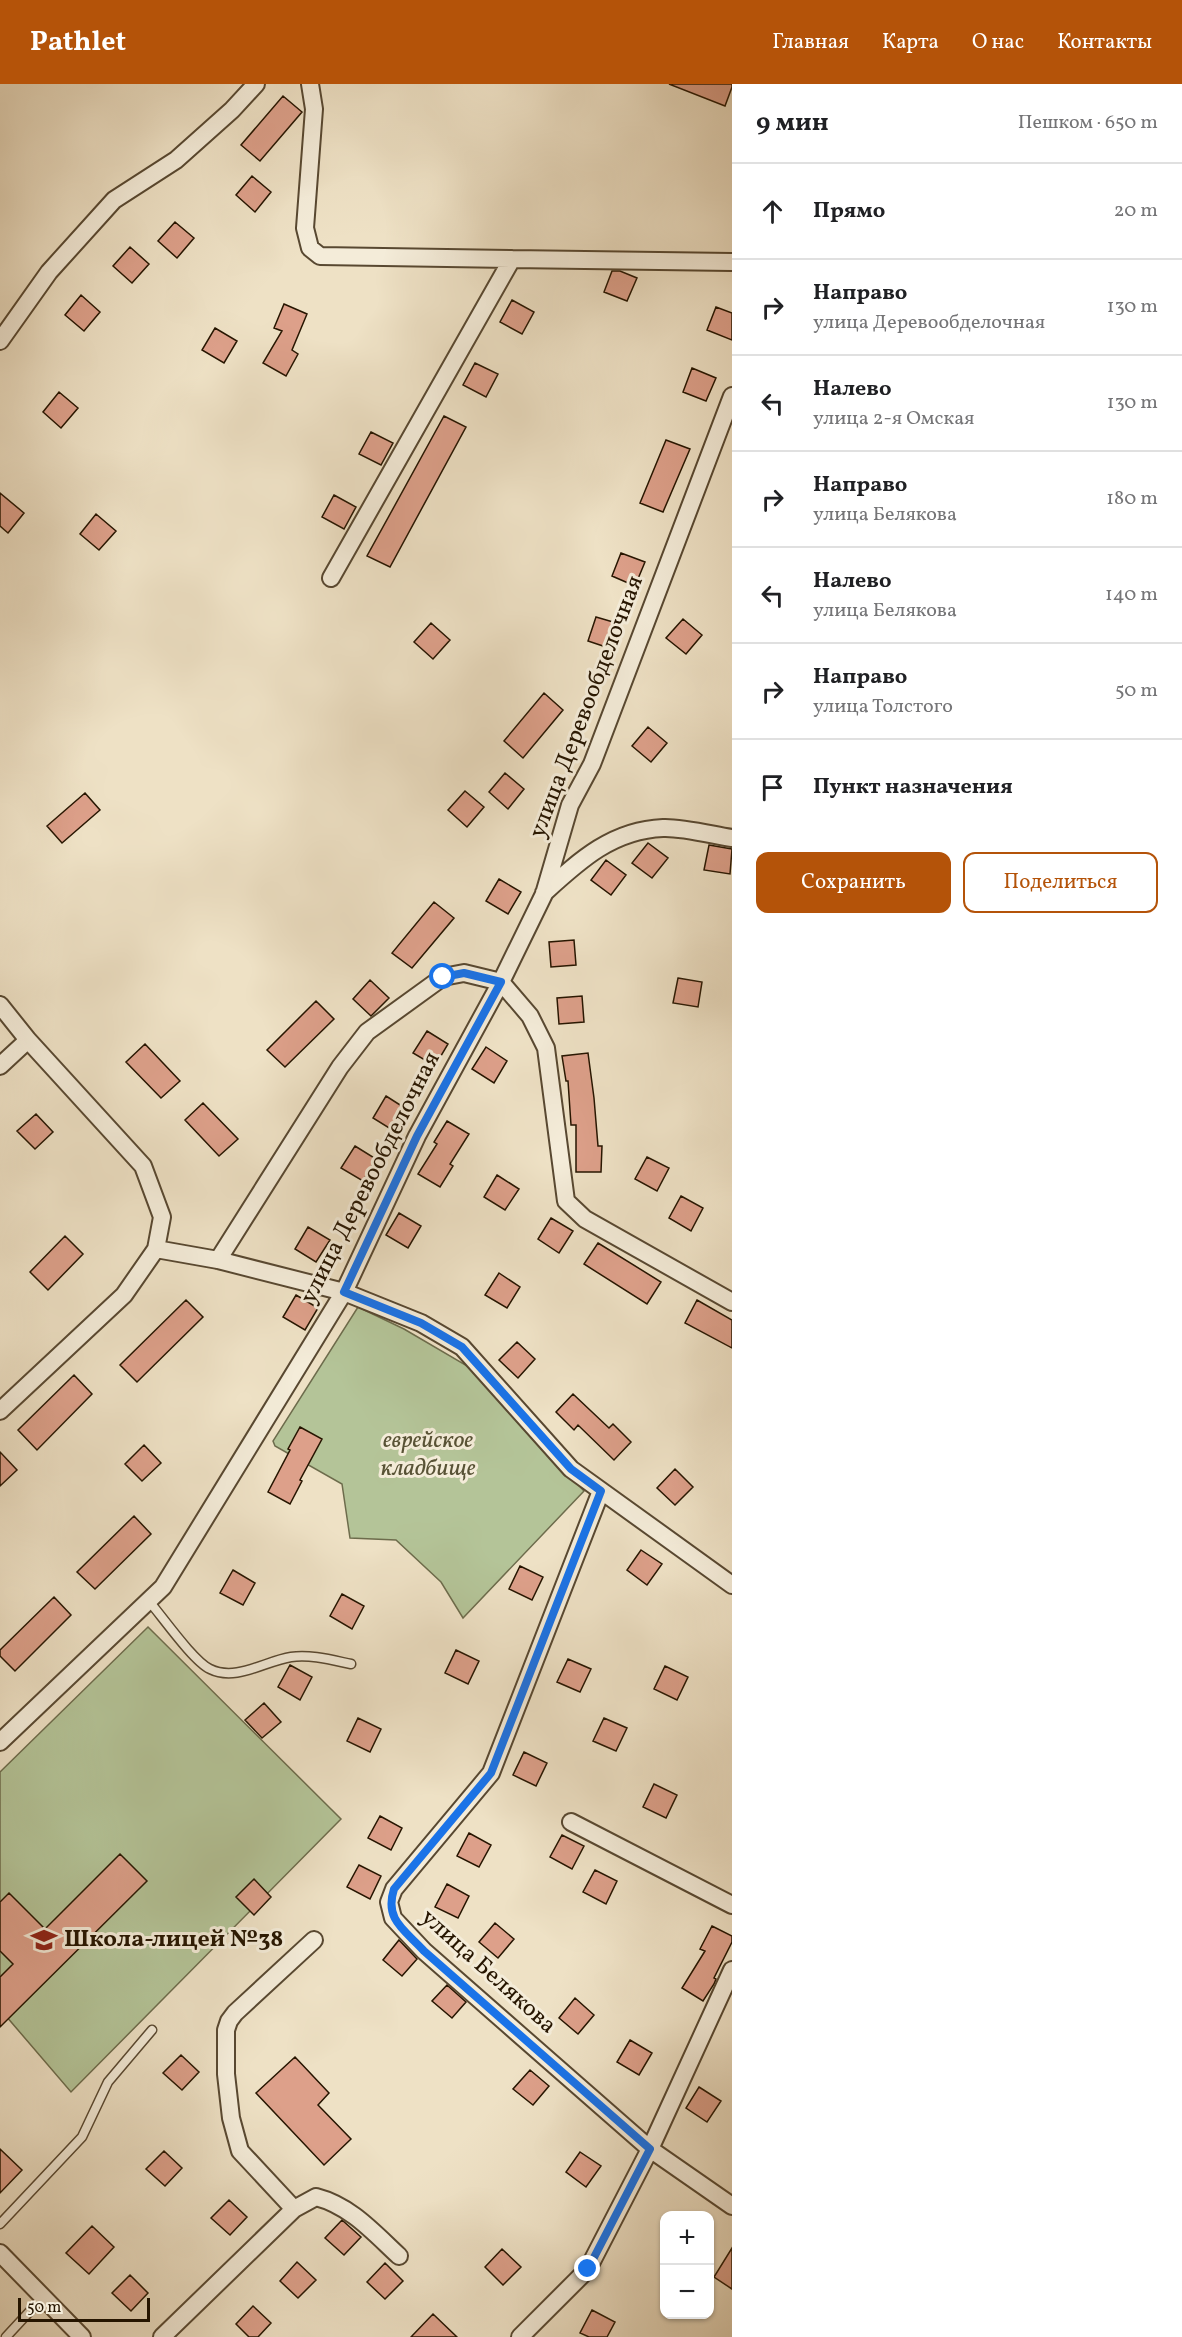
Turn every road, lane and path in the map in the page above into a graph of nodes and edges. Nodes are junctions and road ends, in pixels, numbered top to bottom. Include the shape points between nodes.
1 (256, 84) edge
2 (310, 84) edge
3 (512, 259) junction
4 (732, 262) edge
5 (0, 341) edge
6 (732, 396) edge
7 (331, 578) dead end
8 (732, 838) edge
9 (544, 894) junction
10 (501, 982) junction
11 (0, 1005) edge
12 (28, 1040) junction
13 (0, 1066) edge
14 (156, 1249) junction
15 (218, 1260) junction
16 (344, 1292) junction
17 (732, 1302) edge
18 (2, 1406) edge
19 (601, 1491) junction
20 (732, 1585) edge
21 (148, 1600) junction
22 (351, 1664) dead end
23 (0, 1742) edge
24 (571, 1822) dead end
25 (732, 1905) edge
26 (314, 1940) dead end
27 (732, 1970) edge
28 (152, 2030) dead end
29 (650, 2149) junction
30 (732, 2206) edge
31 (294, 2209) junction
32 (0, 2224) edge
33 (0, 2253) edge
34 (399, 2256) dead end
35 (43, 2297) junction
36 (6, 2337) edge
37 (82, 2337) edge
38 (162, 2337) edge
39 (520, 2337) edge

1 - 5 street via 176,160 114,200 49,272
2 - 3 street via 314,109 306,228 310,248 320,256
3 - 4 street
3 - 7 street
6 - 9 street, улица Деревообделочная via 592,764 570,804
8 - 9 street via 664,828 630,834 579,860
9 - 10 street, улица Деревообделочная
10 - 15 street via 464,973 443,977 367,1032 340,1067
10 - 16 street, улица Деревообделочная via 417,1136
10 - 17 street via 530,1016 546,1048 566,1201 585,1219
11 - 12 street
12 - 13 street
12 - 14 street via 143,1166 162,1217
14 - 15 street
14 - 18 street via 124,1295
15 - 16 street
16 - 19 street via 421,1323 462,1347 571,1469
16 - 21 street, улица Деревообделочная via 163,1587
19 - 20 street
19 - 29 street, улица Белякова via 491,1773 394,1889 389,1902 393,1918 424,1951
21 - 22 lane via 209,1669 231,1673 291,1656
21 - 23 street, улица Деревообделочная
24 - 25 street
26 - 31 street via 235,2013 226,2030 231,2118 240,2151
27 - 29 street
28 - 32 lane via 108,2082 82,2137
29 - 30 street, улица Белякова
29 - 39 street via 588,2269
31 - 34 street via 316,2197 332,2201 351,2212
31 - 38 street
33 - 35 street
35 - 36 lane
35 - 37 street

